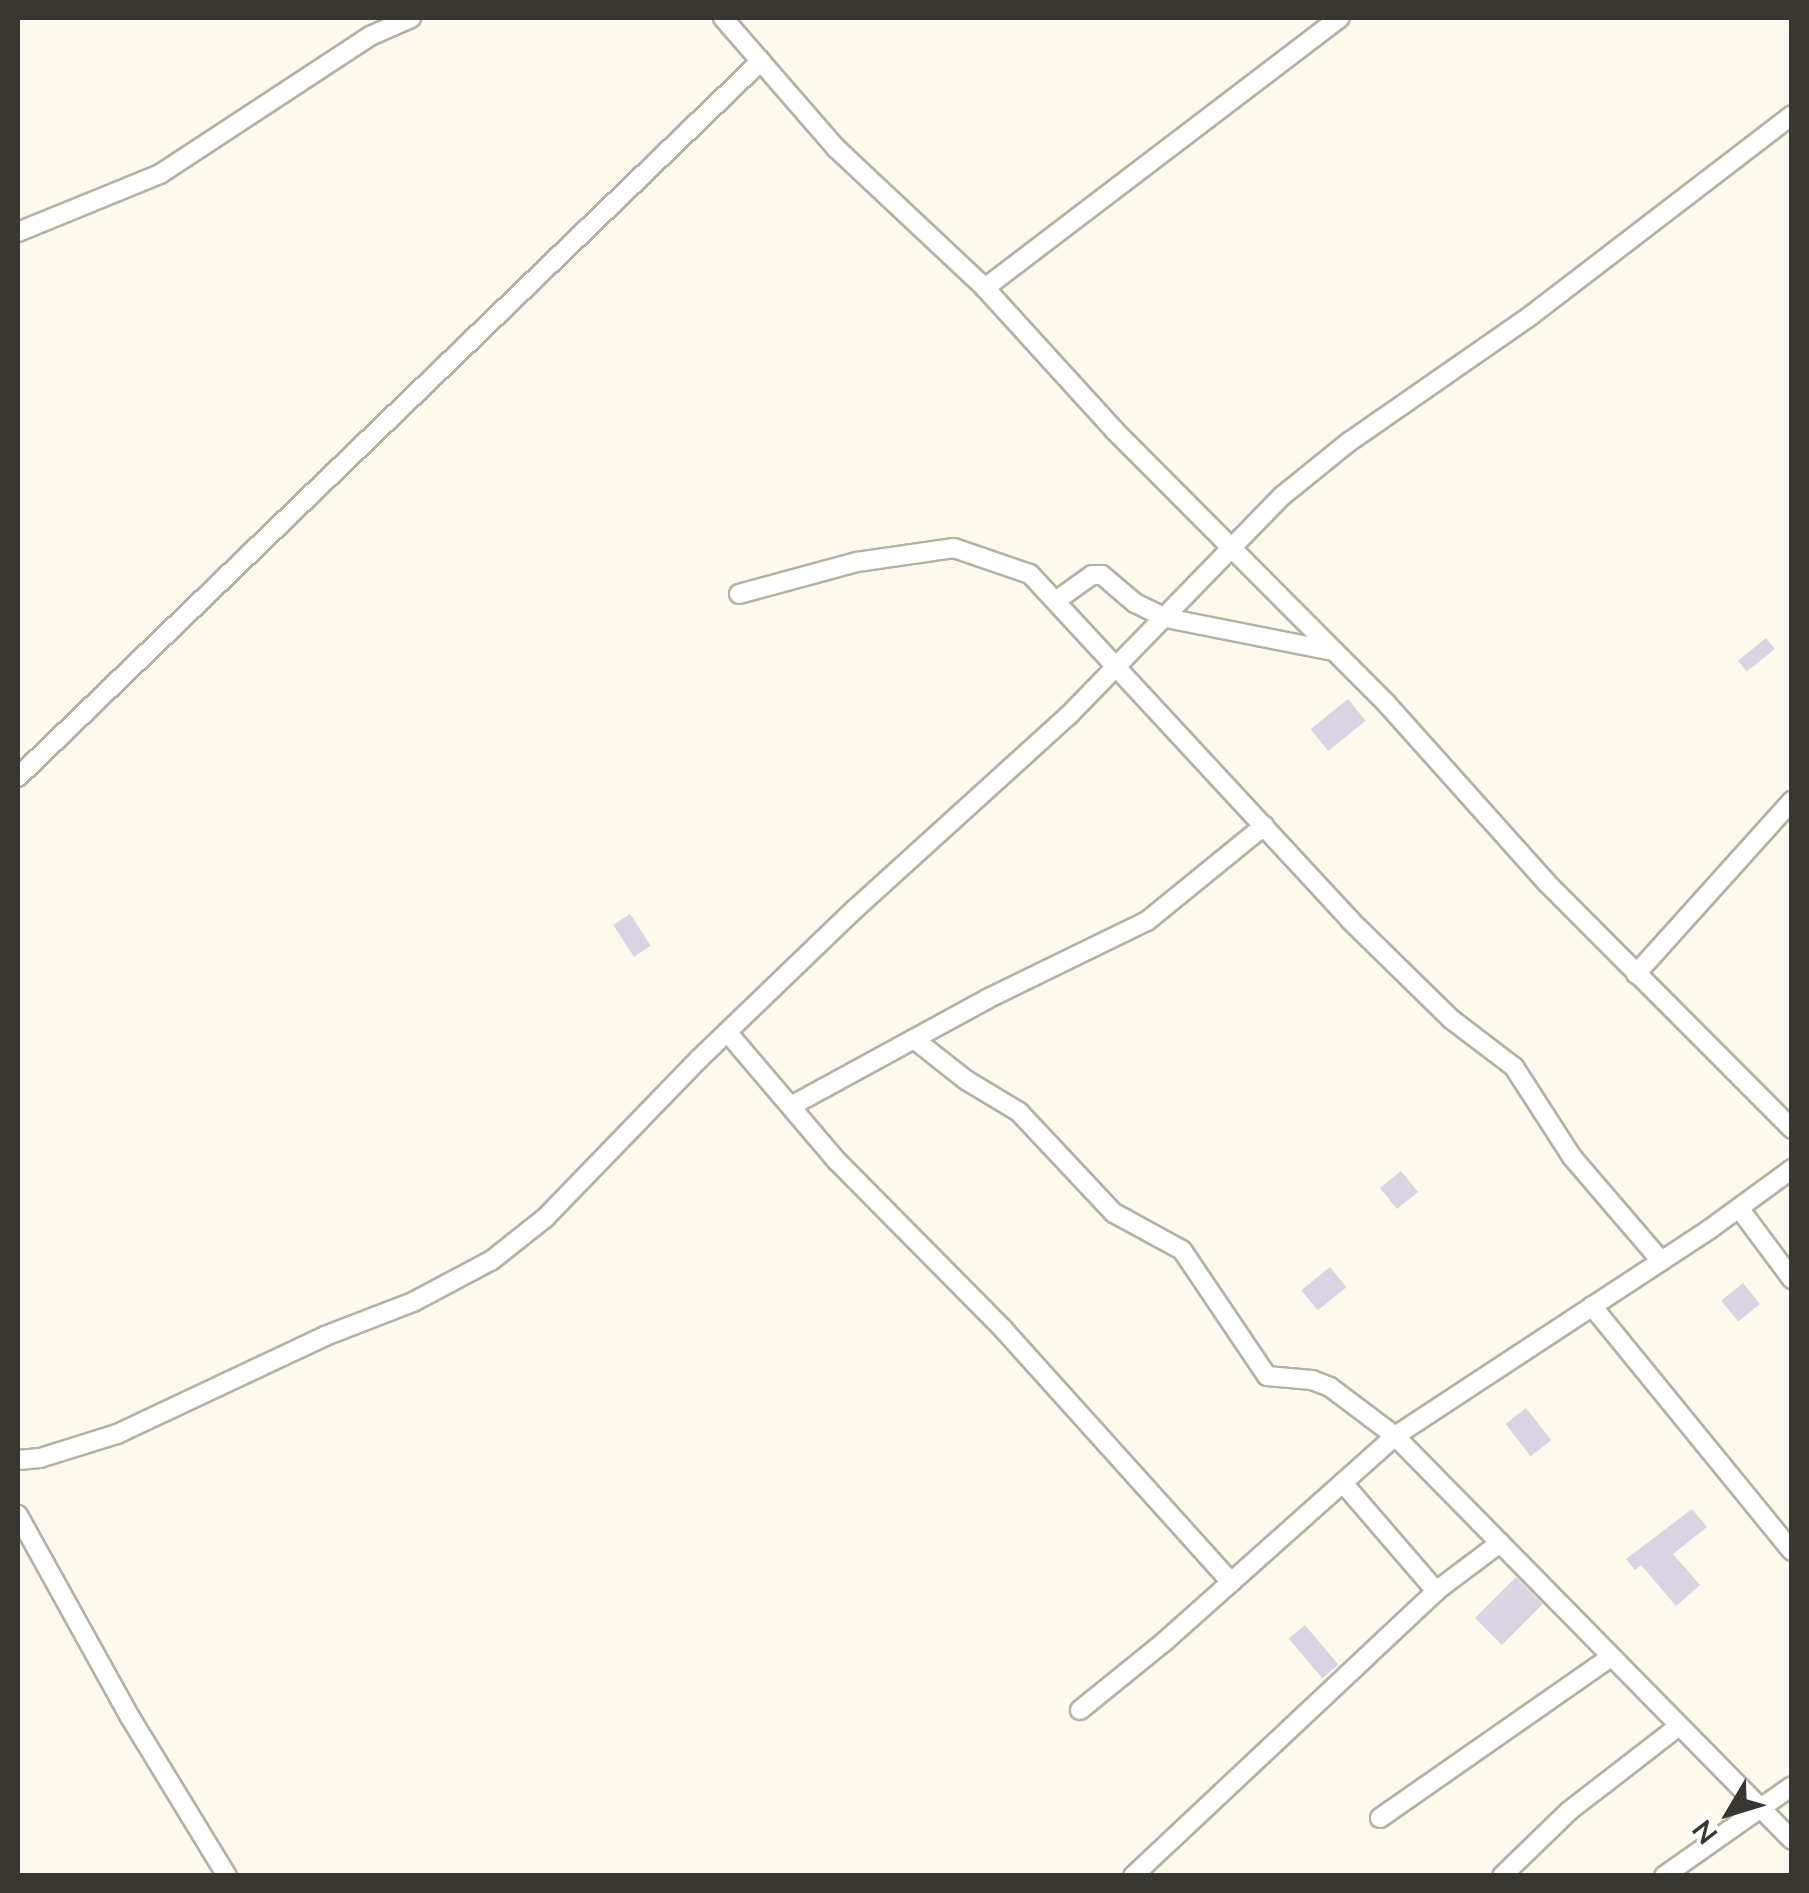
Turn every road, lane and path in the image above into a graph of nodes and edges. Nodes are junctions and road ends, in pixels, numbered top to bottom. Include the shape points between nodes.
1 (412, 18) edge
2 (723, 18) edge
3 (1340, 18) edge
4 (761, 62) junction
5 (1792, 116) edge
6 (18, 232) edge
7 (986, 288) junction
8 (1231, 550) junction
9 (740, 594) dead end
10 (1057, 600) junction
11 (1166, 618) junction
12 (1334, 651) junction
13 (1117, 668) junction
14 (18, 777) edge
15 (1792, 801) edge
16 (1264, 826) junction
17 (1636, 974) junction
18 (728, 1033) junction
19 (914, 1039) junction
20 (791, 1106) junction
21 (1792, 1129) edge
22 (1792, 1169) edge
23 (1738, 1208) junction
24 (1661, 1261) junction
25 (1792, 1279) edge
26 (1592, 1306) junction
27 (1395, 1436) junction
28 (18, 1460) edge
29 (1344, 1482) junction
30 (18, 1515) edge
31 (1500, 1542) junction
32 (1792, 1551) edge
33 (1232, 1582) junction
34 (1436, 1591) junction
35 (1610, 1658) junction
36 (1080, 1710) dead end
37 (1678, 1726) junction
38 (1792, 1786) edge
39 (1762, 1807) junction
40 (1380, 1818) dead end
41 (1792, 1840) edge
42 (227, 1876) edge
43 (1133, 1876) edge
44 (1502, 1876) edge
45 (1664, 1876) edge

1 - 6 street via 370,36 160,174
2 - 4 street
3 - 7 street
4 - 7 street via 836,148
4 - 14 street
5 - 8 street via 1529,317 1349,442 1282,496
7 - 8 street
8 - 11 street
8 - 12 street
9 - 10 street via 857,562 954,548 1030,574
10 - 11 street via 1102,575
10 - 13 street
11 - 12 street
11 - 13 street
12 - 17 street
13 - 16 street
13 - 18 street
15 - 17 street
16 - 19 street via 1147,921
16 - 24 street via 1452,1020 1514,1067 1572,1156
17 - 21 street
18 - 20 street
18 - 28 street via 545,1218 492,1260 117,1434
19 - 20 street
19 - 27 street via 1019,1112 1114,1214 1182,1250 1266,1376 1330,1387
20 - 33 street
22 - 23 street
23 - 24 street
23 - 25 street
24 - 26 street
26 - 27 street
26 - 32 street
27 - 29 street
27 - 31 street
29 - 33 street
29 - 34 street
30 - 42 street
31 - 34 street
31 - 35 street
33 - 36 street
34 - 43 street
35 - 37 street
35 - 40 street
37 - 39 street
37 - 44 street via 1569,1811
38 - 39 street
39 - 41 street
39 - 45 street

